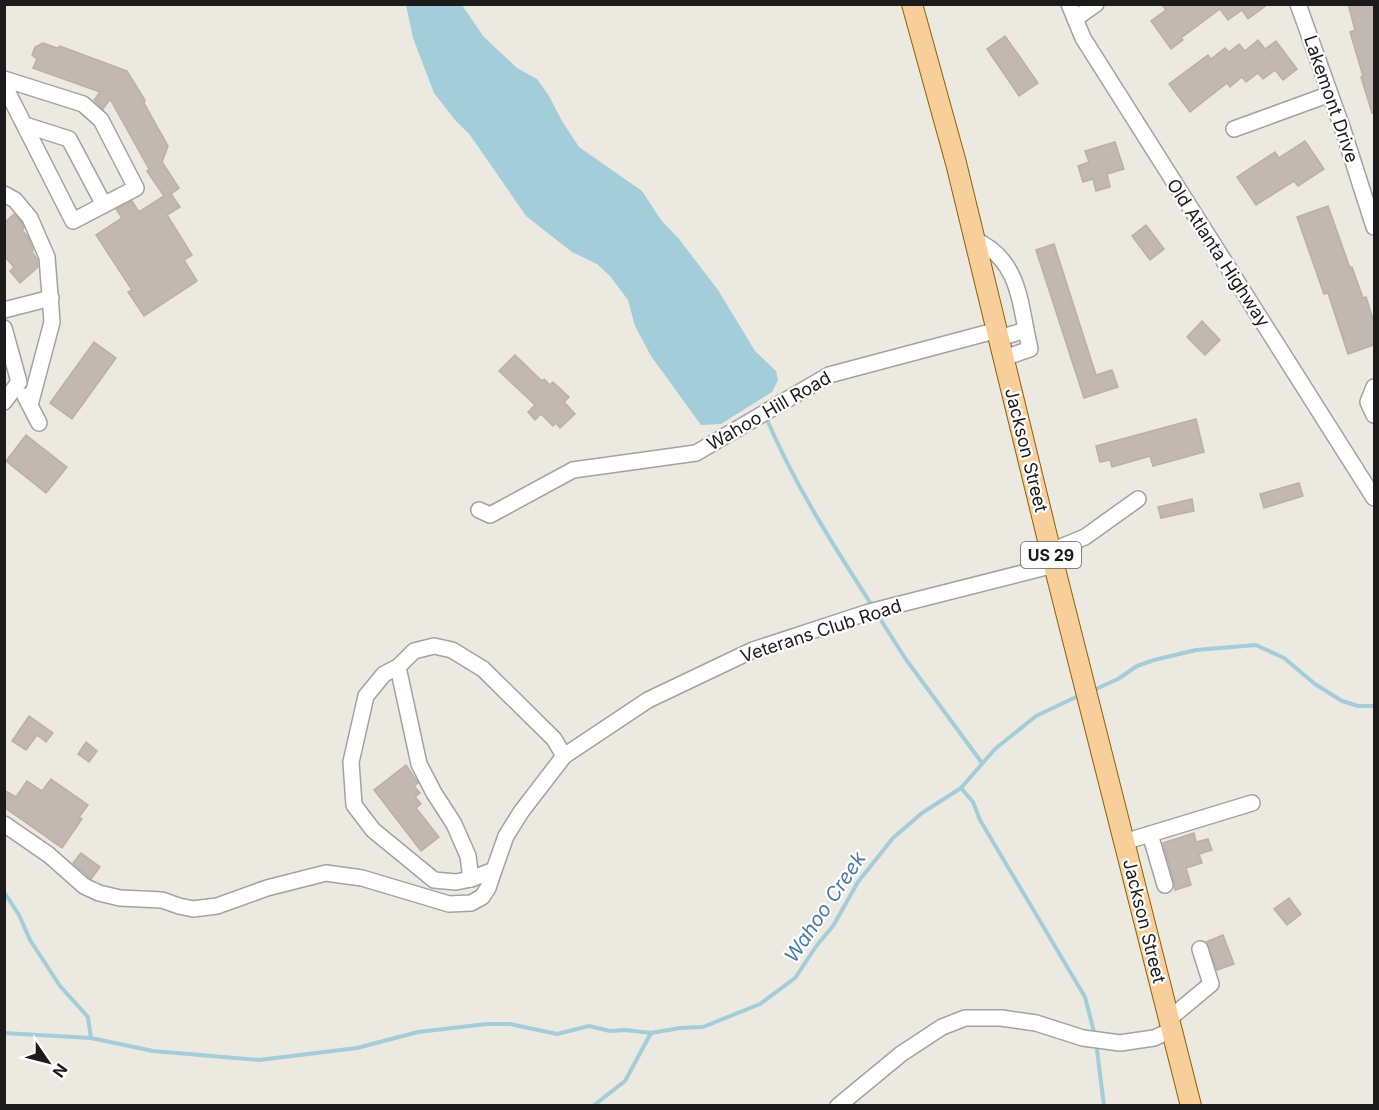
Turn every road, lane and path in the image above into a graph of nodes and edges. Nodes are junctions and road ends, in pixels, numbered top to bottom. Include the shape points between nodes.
1 (912, 4) edge
2 (1096, 4) edge
3 (1298, 4) edge
4 (1072, 12) edge
5 (4, 79) edge
6 (4, 85) edge
7 (1330, 94) junction
8 (25, 125) junction
9 (1234, 129) dead end
10 (4, 194) edge
11 (104, 205) junction
12 (1374, 227) edge
13 (975, 240) junction
14 (51, 298) junction
15 (4, 310) edge
16 (4, 328) edge
17 (1026, 330) junction
18 (998, 334) junction
19 (1004, 358) junction
20 (19, 382) junction
21 (1374, 387) edge
22 (4, 402) edge
23 (30, 405) junction
24 (1374, 416) edge
25 (39, 423) dead end
26 (1374, 498) edge
27 (1138, 500) dead end
28 (479, 510) dead end
29 (1052, 558) junction
30 (398, 667) junction
31 (564, 756) junction
32 (1252, 803) dead end
33 (4, 824) edge
34 (1150, 834) junction
35 (1124, 842) junction
36 (494, 870) junction
37 (471, 879) junction
38 (1165, 885) dead end
39 (1200, 949) dead end
40 (1170, 1025) junction
41 (838, 1106) edge
42 (1191, 1106) edge

1 - 13 main road, Jackson Street / US 29
2 - 4 street
3 - 7 street, Lakemont Drive
4 - 26 street, Old Atlanta Highway via 1083,38
5 - 11 street via 83,104 101,120 136,188
6 - 8 street
7 - 9 street
7 - 12 street, Lakemont Drive
8 - 11 street via 69,139
8 - 11 street via 73,221
10 - 14 street via 15,200 30,218 47,257
13 - 17 street via 991,247 1014,278
13 - 18 main road, Jackson Street / US 29
14 - 15 street
14 - 23 street via 52,322
16 - 20 street
17 - 18 street
17 - 19 street via 1030,349
18 - 19 main road, Jackson Street / US 29
18 - 28 street, Wahoo Hill Road via 829,375 696,453 573,470 490,515
19 - 29 main road, Jackson Street / US 29
20 - 22 street
20 - 23 street
21 - 24 street via 1368,402
23 - 25 street
27 - 29 street, Veterans Club Road
29 - 31 street, Veterans Club Road via 753,650 648,700
29 - 35 main road, Jackson Street / US 29
30 - 31 street via 414,651 434,646 452,650 483,669 554,739
30 - 37 street via 419,764 454,824 468,856
30 - 37 street via 384,674 366,696 351,762 354,805 373,830 434,880
31 - 36 street, Veterans Club Road via 506,836
32 - 34 street
33 - 36 street, Veterans Club Road via 49,855 84,886 99,893 162,900 193,909 217,906 326,873 362,878 449,904 471,903 482,897
34 - 35 street
34 - 38 street
35 - 40 main road, Jackson Street / US 29
36 - 37 street
39 - 40 street via 1211,984
40 - 41 street via 1147,1040 1120,1043 1083,1038 1036,1023 965,1018 942,1027 901,1054
40 - 42 main road, Jackson Street / US 29

